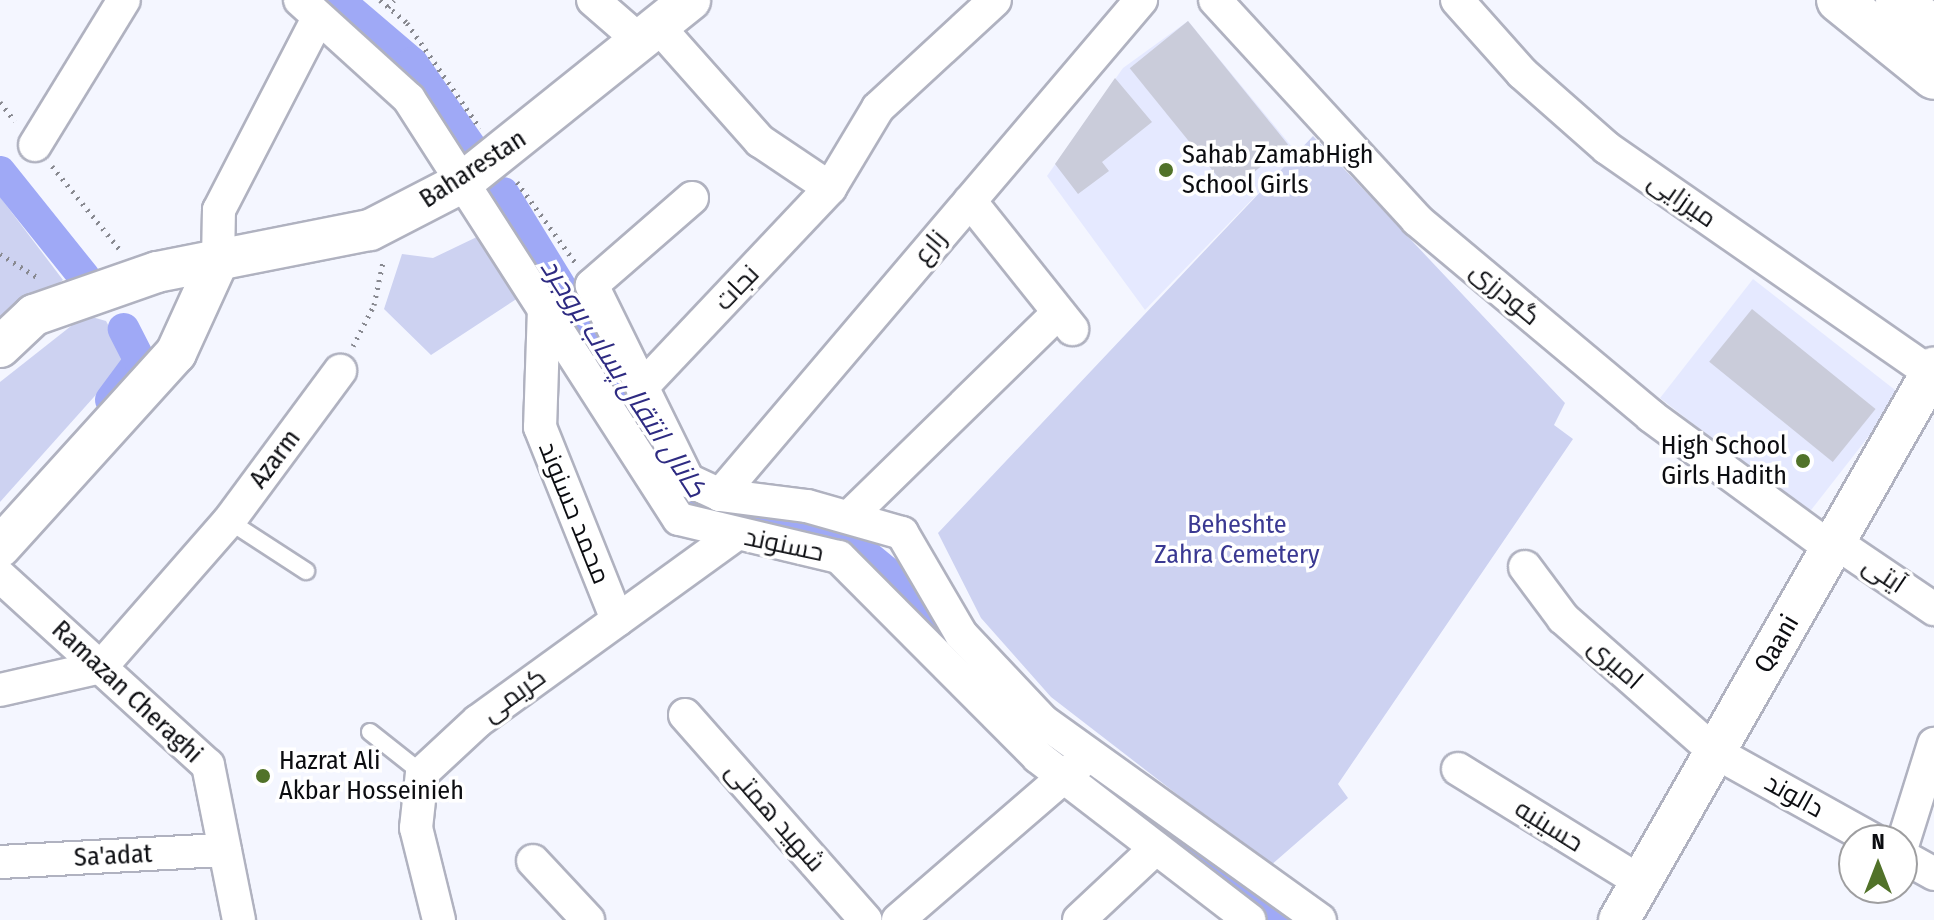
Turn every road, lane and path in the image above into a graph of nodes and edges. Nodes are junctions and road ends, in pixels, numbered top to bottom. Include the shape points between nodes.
1 (124, 0) edge
2 (394, 0) edge
3 (593, 0) edge
4 (690, 0) edge
5 (995, 0) edge
6 (1141, 0) edge
7 (1215, 0) edge
8 (1457, 0) edge
9 (1839, 0) edge
10 (1898, 0) edge
11 (388, 7) dead end
12 (309, 9) edge
13 (1934, 30) edge
14 (648, 32) junction
15 (1934, 77) edge
16 (0, 102) edge
17 (35, 145) junction
18 (463, 182) junction
19 (830, 188) junction
20 (692, 198) dead end
21 (970, 201) junction
22 (392, 219) junction
23 (218, 261) junction
24 (142, 277) junction
25 (544, 308) junction
26 (0, 347) edge
27 (1932, 370) edge
28 (340, 371) joint
29 (642, 387) junction
30 (720, 495) junction
31 (850, 516) junction
32 (229, 521) junction
33 (735, 535) junction
34 (1833, 545) junction
35 (0, 547) edge
36 (1525, 567) dead end
37 (306, 571) dead end
38 (0, 576) edge
39 (1934, 609) edge
40 (617, 620) junction
41 (101, 667) junction
42 (0, 690) edge
43 (685, 715) dead end
44 (370, 732) dead end
45 (1934, 744) edge
46 (1715, 752) junction
47 (1091, 753) junction
48 (1458, 769) dead end
49 (422, 773) junction
50 (1064, 777) junction
51 (1844, 824) edge
52 (1909, 824) edge
53 (1156, 848) junction
54 (225, 850) junction
55 (533, 861) dead end
56 (0, 862) edge
57 (1641, 882) junction
58 (1239, 917) edge
59 (239, 920) edge
60 (439, 920) edge
61 (588, 920) edge
62 (866, 920) edge
63 (898, 920) edge
64 (1079, 920) edge
65 (1320, 920) edge
66 (1619, 920) edge

1 - 17 street
2 - 11 path
3 - 14 street
4 - 14 street, Baharestan
5 - 19 street, نجات via 878,108
6 - 21 street, زارع
7 - 34 street, گودرزی via 1417,220 1651,416
8 - 27 street, میرزایی via 1522,73 1607,148
9 - 15 main road
10 - 13 main road
12 - 18 street, حسنوند via 409,99
12 - 23 street via 219,210
14 - 18 street, Baharestan
14 - 19 street via 760,141
16 - 17 path
17 - 24 path
18 - 22 street, Baharestan
18 - 25 street, حسنوند
19 - 29 street, نجات
20 - 29 street, حسنوند via 592,285
21 - 30 street, زارع
21 - 31 street via 1065,321
22 - 23 street, Baharestan via 370,230
22 - 28 path via 374,305
23 - 24 street, Baharestan
23 - 35 street via 176,353
24 - 26 street, Baharestan via 34,315
25 - 33 street, حسنوند via 679,519
25 - 40 street, محمد حسنوند via 540,427
27 - 34 street, Qaani
28 - 32 street, Azarm
29 - 30 street, حسنوند via 688,480
30 - 31 street, حسنوند
31 - 47 street, حسنوند via 902,533 961,634 1000,679
32 - 37 lane
32 - 41 street, Azarm
33 - 40 street, کریمی
33 - 50 street, حسنوند via 839,557
34 - 39 street, آیتی
34 - 46 street, Qaani
36 - 46 street, امیری via 1563,618
38 - 41 street, Ramazan Cheraghi
40 - 49 street, کریمی via 478,721
41 - 42 street
41 - 54 street, Ramazan Cheraghi via 208,765
43 - 62 street, شهید همتی
44 - 49 lane
45 - 52 street
46 - 51 street, دالوند
46 - 57 street, Qaani
47 - 50 street
47 - 65 street, حسنوند
48 - 57 street, حسینیه
49 - 60 street via 416,828
50 - 53 street, حسنوند
50 - 63 street
53 - 58 street, حسنوند
53 - 64 street
54 - 56 street, Sa'adat
54 - 59 street, Ramazan Cheraghi
55 - 61 street
57 - 66 street, Qaani

